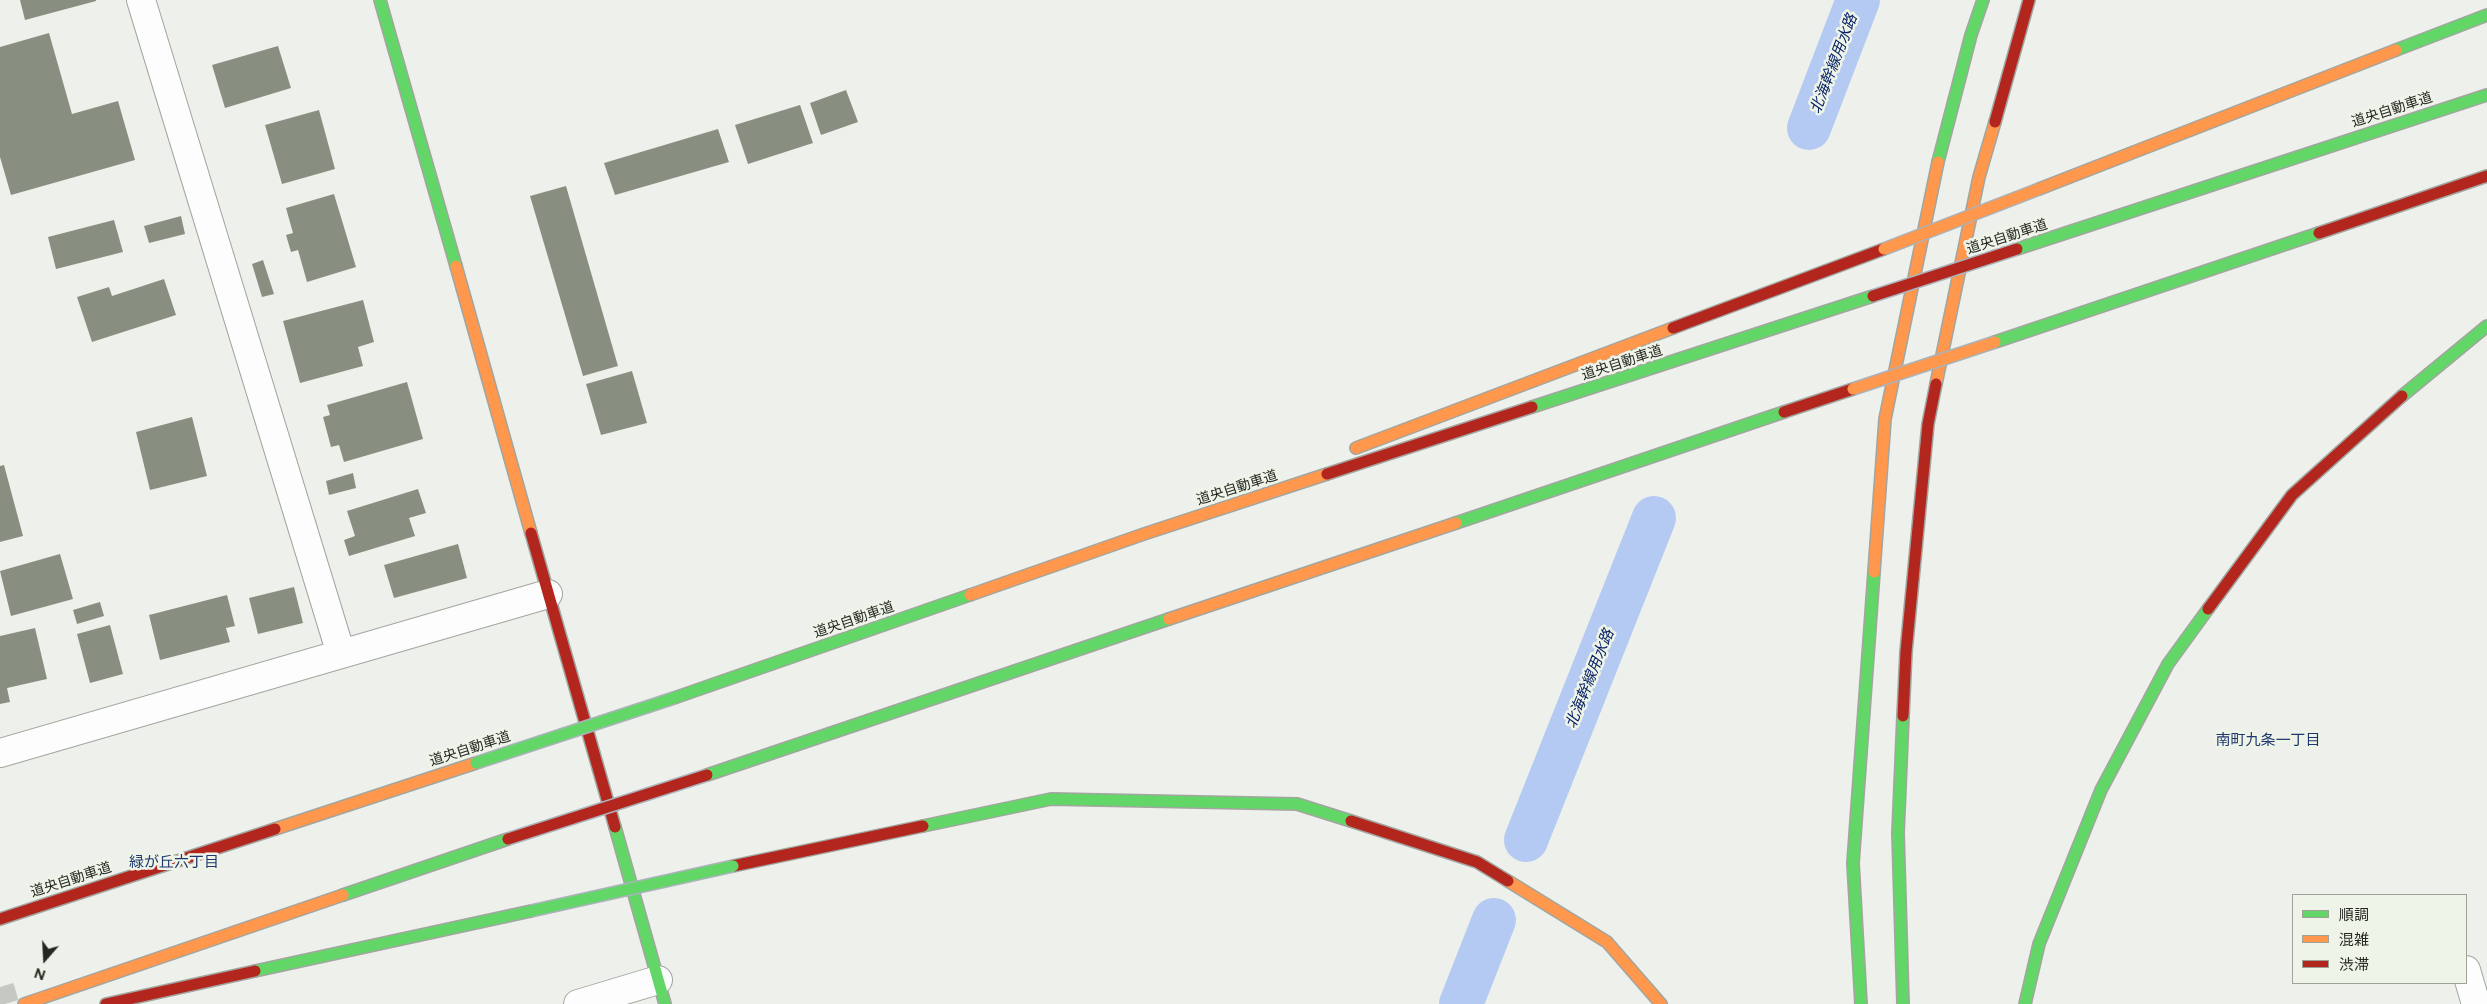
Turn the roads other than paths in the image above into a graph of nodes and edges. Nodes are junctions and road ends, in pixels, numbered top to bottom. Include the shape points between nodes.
1 (142, 0) edge
2 (380, 0) edge
3 (1983, 0) edge
4 (2029, 0) edge
5 (2487, 16) edge
6 (2487, 95) edge
7 (2487, 176) edge
8 (2487, 326) edge
9 (1342, 454) dead end
10 (1306, 468) dead end
11 (1144, 534) junction
12 (548, 594) junction
13 (341, 654) junction
14 (0, 753) edge
15 (0, 919) edge
16 (2467, 973) edge
17 (662, 992) edge
18 (24, 1004) edge
19 (106, 1004) edge
20 (578, 1004) edge
21 (1661, 1004) edge
22 (1861, 1004) edge
23 (1903, 1004) edge
24 (2025, 1004) edge
25 (2476, 1004) edge

1 - 13 street
2 - 12 main road
3 - 22 main road via 1931,189 1884,419 1853,863
4 - 23 main road via 1979,176 1928,424 1906,652 1898,833
5 - 9 main road, bridge
6 - 11 main road, 道央自動車道, bridge
7 - 18 main road, bridge
8 - 24 main road via 2388,406 2292,494 2168,664 2101,790 2039,944
10 - 11 main road
11 - 15 main road, 道央自動車道, bridge via 674,698
12 - 13 street
12 - 17 main road
13 - 14 street
16 - 25 street
17 - 20 street
19 - 21 main road, bridge via 1051,799 1297,804 1477,862 1607,942

